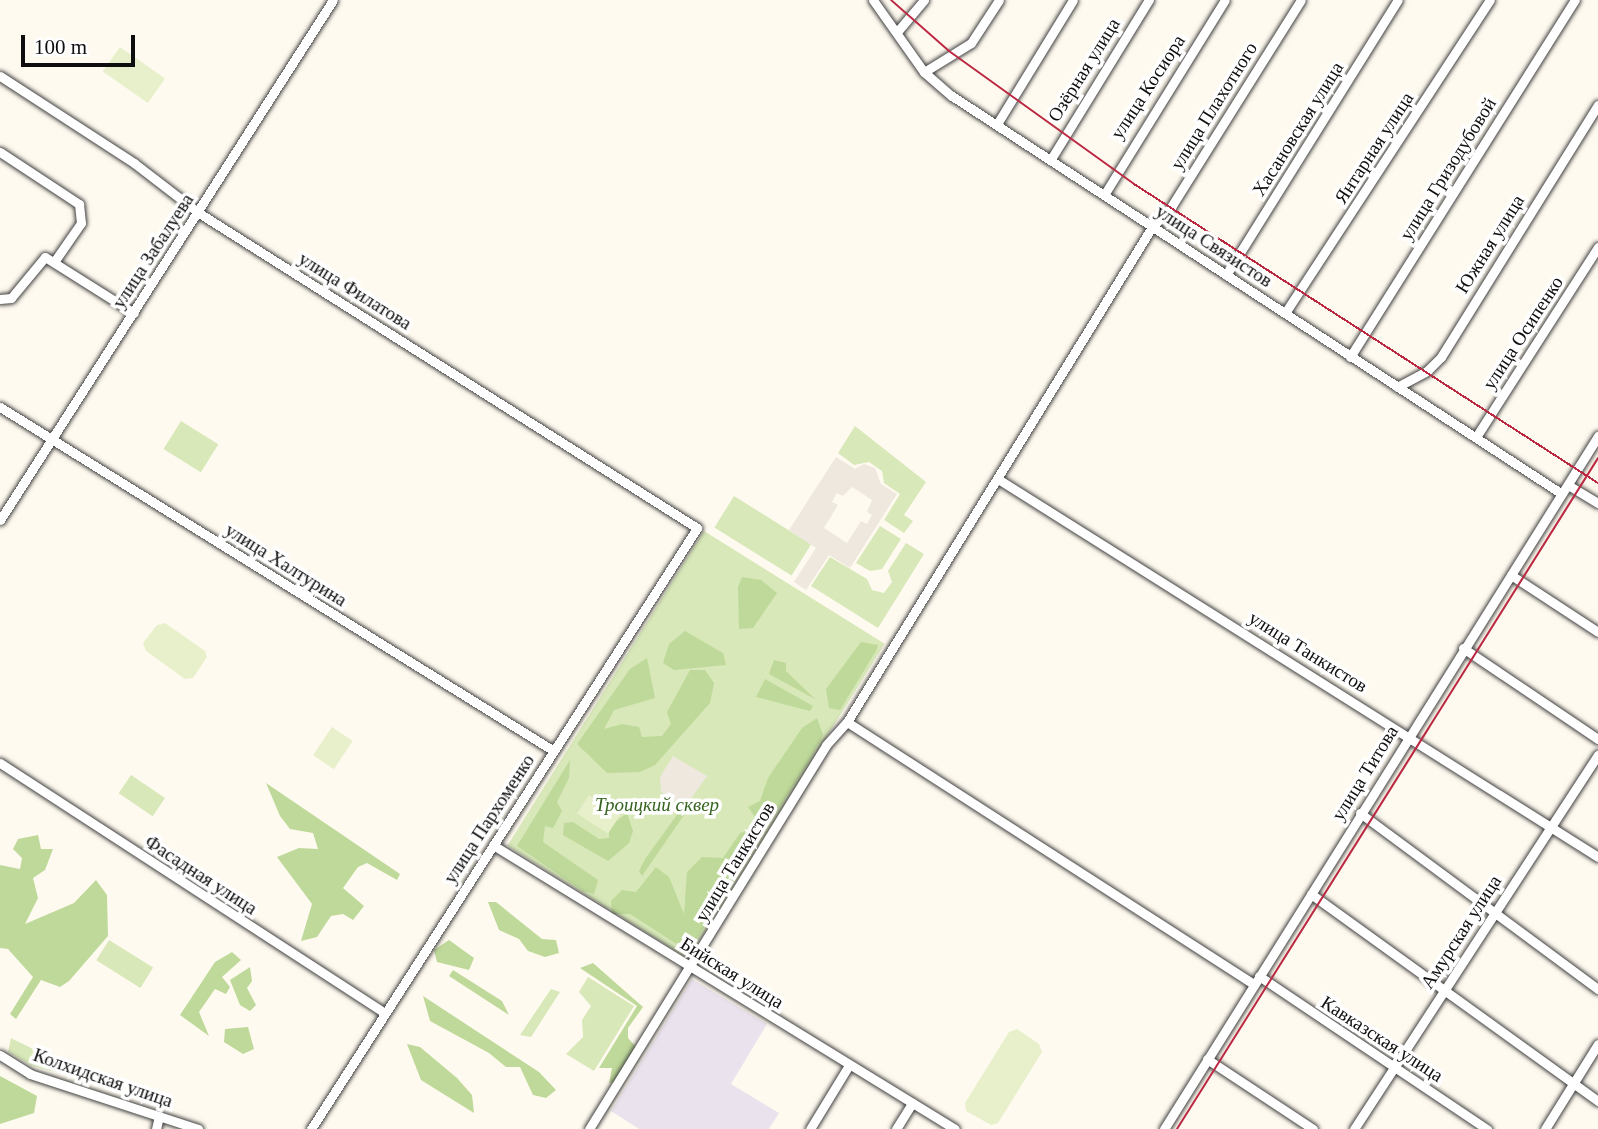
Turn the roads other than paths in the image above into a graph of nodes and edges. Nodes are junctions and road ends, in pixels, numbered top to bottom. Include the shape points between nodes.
1 (333, 0) edge
2 (873, 0) edge
3 (924, 0) edge
4 (999, 0) edge
5 (1073, 0) edge
6 (1149, 0) edge
7 (1225, 0) edge
8 (1301, 0) edge
9 (1398, 0) edge
10 (1490, 0) edge
11 (1575, 0) edge
12 (897, 32) junction
13 (924, 72) junction
14 (0, 76) edge
15 (1598, 105) edge
16 (997, 124) junction
17 (0, 152) edge
18 (1051, 159) junction
19 (1104, 195) junction
20 (199, 213) junction
21 (1152, 227) junction
22 (1598, 247) edge
23 (54, 262) junction
24 (1227, 275) junction
25 (0, 299) edge
26 (134, 313) junction
27 (1285, 313) junction
28 (1350, 357) junction
29 (1398, 387) junction
30 (0, 408) edge
31 (1598, 436) edge
32 (1476, 437) junction
33 (51, 440) junction
34 (998, 478) junction
35 (1568, 485) junction
36 (1562, 494) junction
37 (4, 503) edge
38 (1598, 503) edge
39 (0, 520) edge
40 (697, 528) joint
41 (1511, 575) junction
42 (1598, 632) edge
43 (1463, 648) junction
44 (847, 722) junction
45 (1409, 736) junction
46 (1598, 739) edge
47 (554, 751) junction
48 (1598, 754) edge
49 (0, 764) edge
50 (1360, 813) junction
51 (1550, 826) junction
52 (493, 845) junction
53 (1598, 857) edge
54 (1311, 894) junction
55 (1494, 913) junction
56 (690, 967) junction
57 (1256, 980) junction
58 (1598, 989) edge
59 (1444, 991) junction
60 (385, 1013) junction
61 (1598, 1044) edge
62 (0, 1055) edge
63 (1207, 1059) junction
64 (849, 1065) junction
65 (1394, 1068) junction
66 (1574, 1084) junction
67 (1598, 1101) edge
68 (912, 1103) junction
69 (159, 1116) junction
70 (156, 1129) edge
71 (198, 1129) edge
72 (312, 1129) edge
73 (589, 1129) edge
74 (810, 1129) edge
75 (896, 1129) edge
76 (955, 1129) edge
77 (1164, 1129) edge
78 (1313, 1129) edge
79 (1354, 1129) edge
80 (1487, 1129) edge
81 (1545, 1129) edge

1 - 20 street, улица Забалуева
2 - 12 street, улица Связистов
3 - 12 street
4 - 13 street via 971,43
5 - 16 street
6 - 18 street, Озёрная улица
7 - 19 street, улица Косиора
8 - 21 street, улица Плахотного via 1171,207
9 - 24 street, Хасановская улица
10 - 27 street, Янтарная улица
11 - 28 street, улица Гризодубовой
12 - 13 street, улица Связистов
13 - 16 street, улица Связистов
14 - 20 street, улица Филатова via 134,163
15 - 29 street, Южная улица via 1441,357
16 - 18 street, улица Связистов
17 - 23 street via 79,204 81,223
18 - 19 street, улица Связистов
19 - 21 street, улица Связистов
20 - 26 street, улица Забалуева
20 - 40 street, улица Филатова
21 - 24 street, улица Связистов
21 - 34 street, улица Танкистов
22 - 32 street, улица Осипенко
23 - 25 street via 45,257 11,298
23 - 26 street
24 - 27 street, улица Связистов
26 - 33 street, улица Забалуева
27 - 28 street, улица Связистов
28 - 29 street, улица Связистов
29 - 32 street, улица Связистов
30 - 33 street, улица Халтурина
31 - 35 street, улица Титова
32 - 36 street, улица Связистов
33 - 37 street, улица Забалуева
33 - 47 street, улица Халтурина
34 - 44 street, улица Танкистов
34 - 45 street, улица Танкистов
35 - 36 street, улица Титова
35 - 38 street
36 - 41 street, улица Титова
37 - 39 street, улица Забалуева
40 - 47 street, улица Пархоменко
41 - 42 street
41 - 43 street, улица Титова
43 - 45 street, улица Титова
43 - 46 street
44 - 56 street, улица Танкистов via 826,746
44 - 57 street
45 - 50 street, улица Титова
45 - 51 street, улица Танкистов
47 - 52 street, улица Пархоменко
48 - 51 street, Амурская улица
49 - 60 street, Фасадная улица
50 - 54 street, улица Титова
50 - 55 street
51 - 53 street, улица Танкистов
51 - 55 street, Амурская улица
52 - 56 street, Бийская улица
52 - 60 street, улица Пархоменко
54 - 57 street, улица Титова
54 - 59 street
55 - 58 street
55 - 59 street, Амурская улица
56 - 64 street, Бийская улица
56 - 73 street, улица Танкистов
57 - 63 street, улица Титова
57 - 65 street, Кавказская улица
59 - 65 street, Амурская улица
59 - 66 street
60 - 72 street, улица Пархоменко
61 - 66 street
62 - 69 street, Колхидская улица via 30,1074
63 - 77 street, улица Титова
63 - 78 street
64 - 68 street, Бийская улица
64 - 74 street
65 - 79 street, Амурская улица
65 - 80 street, Кавказская улица
66 - 67 street
66 - 81 street
68 - 75 street
68 - 76 street, Бийская улица
69 - 70 street
69 - 71 street, Колхидская улица

